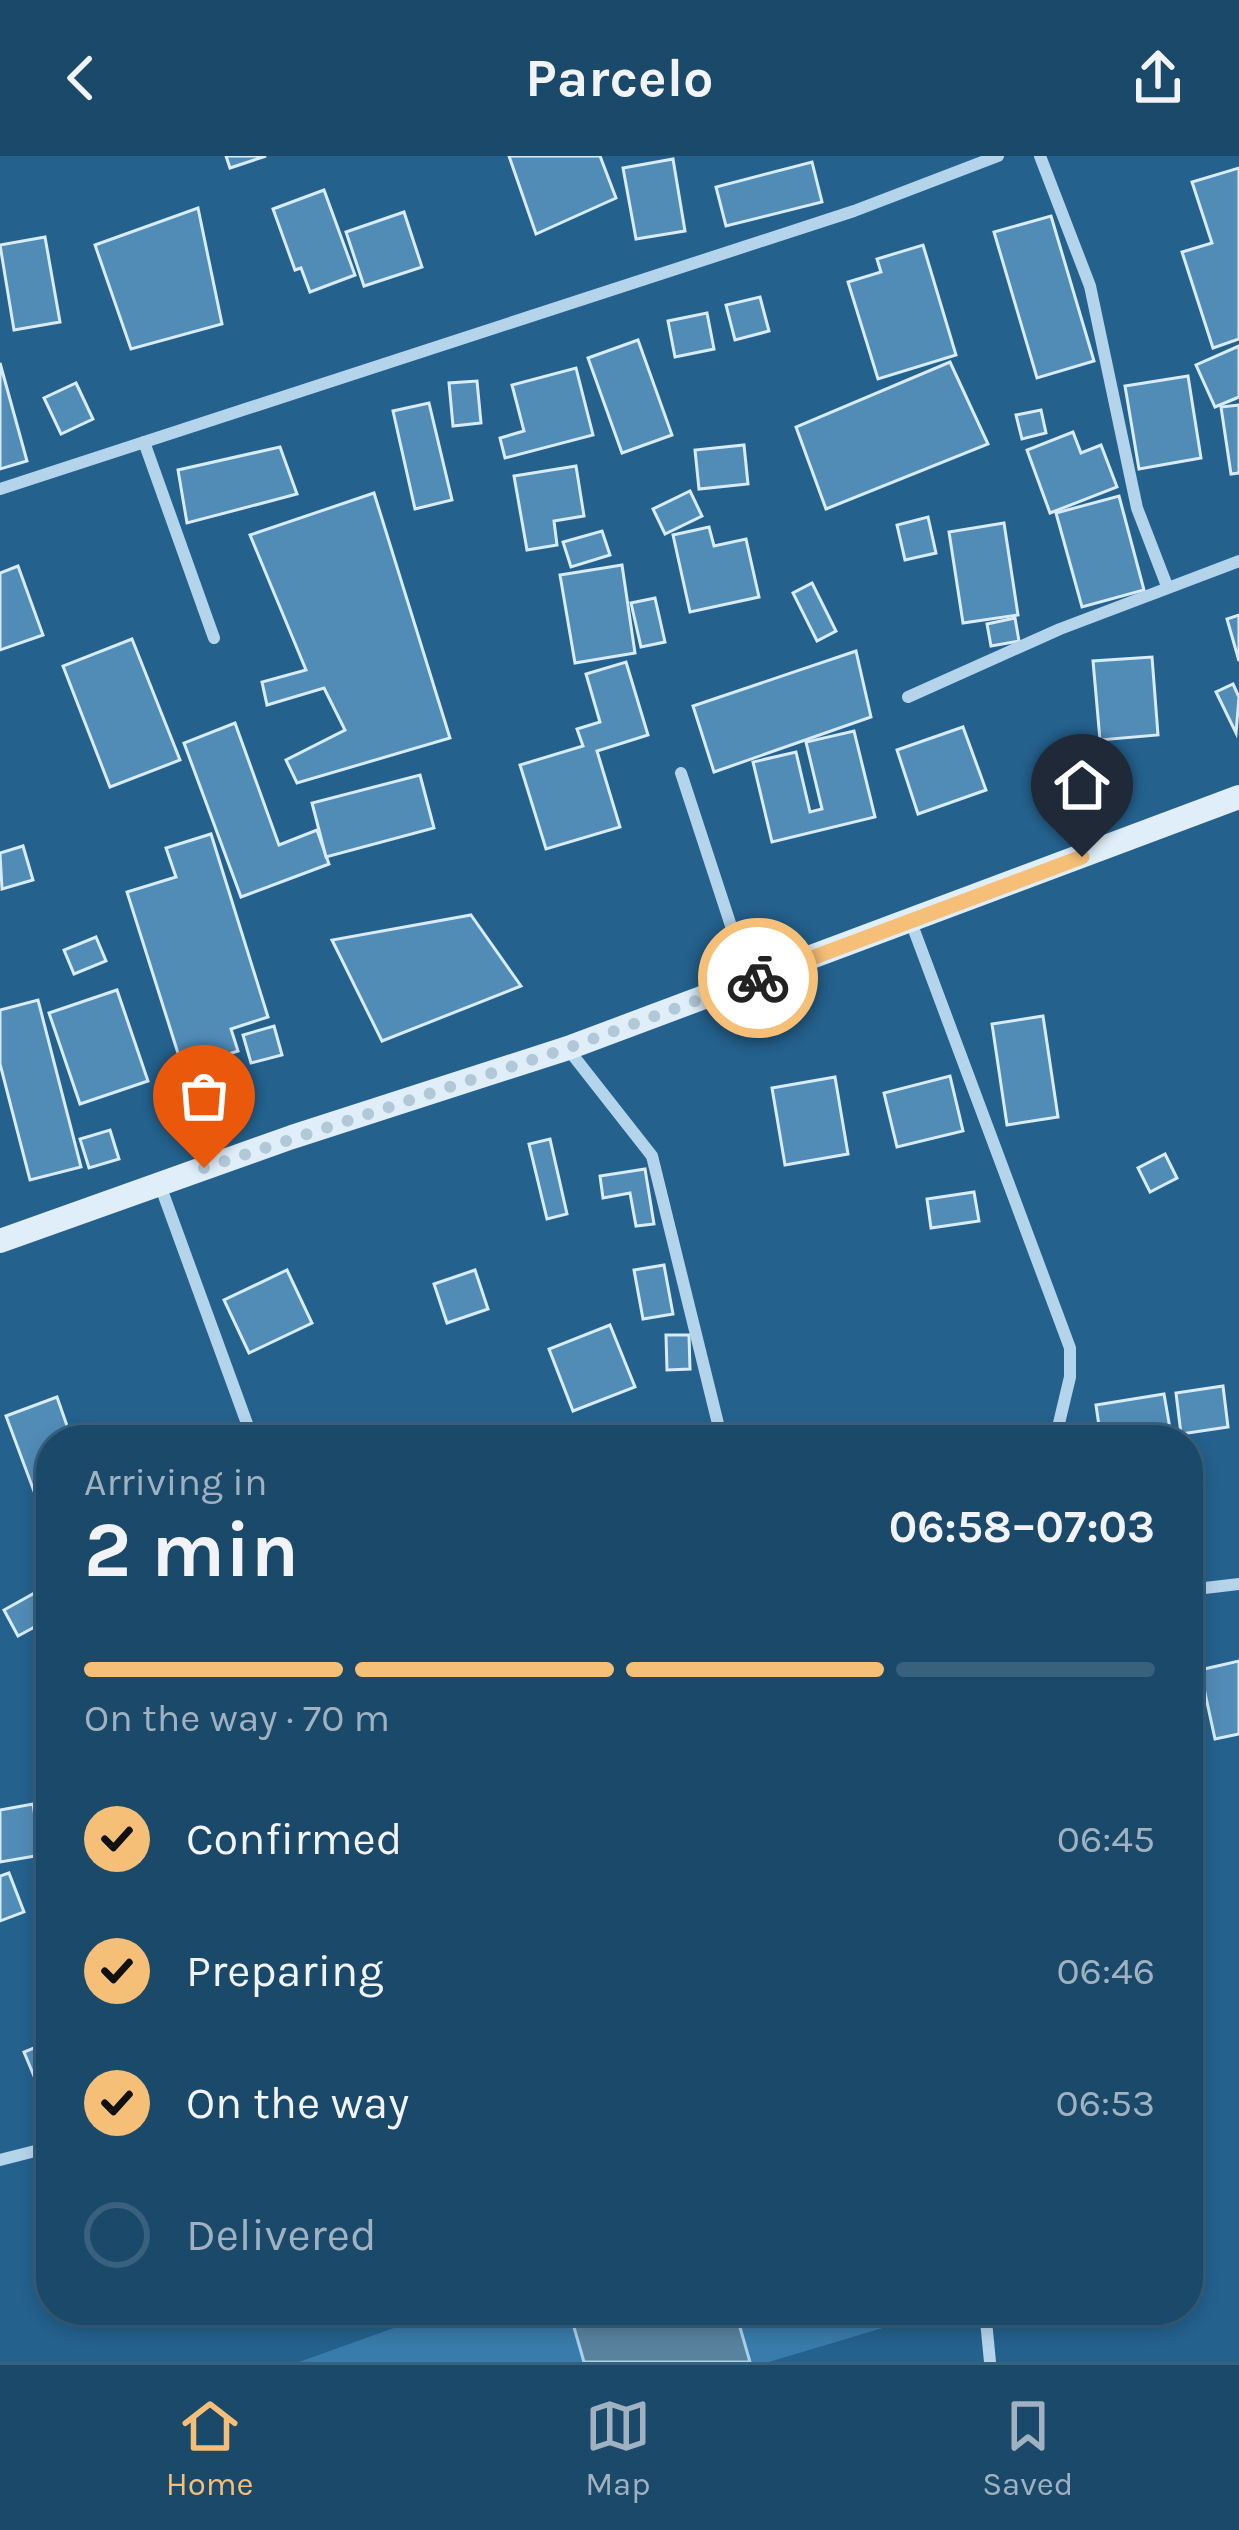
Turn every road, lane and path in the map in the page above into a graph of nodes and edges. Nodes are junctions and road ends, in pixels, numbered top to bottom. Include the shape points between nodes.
1 (998, 156) edge
2 (1040, 156) edge
3 (144, 442) junction
4 (0, 489) edge
5 (1239, 561) edge
6 (1167, 586) junction
7 (214, 638) dead end
8 (908, 697) dead end
9 (681, 773) dead end
10 (1239, 797) edge
11 (911, 922) junction
12 (749, 982) junction
13 (568, 1048) junction
14 (160, 1184) junction
15 (0, 1241) edge
16 (248, 1425) edge
17 (718, 1425) edge
18 (1059, 1425) edge
19 (1239, 1584) edge
20 (1203, 1588) edge
21 (36, 2151) edge
22 (0, 2160) edge
23 (986, 2325) edge
24 (990, 2362) edge

1 - 3 street via 854,211
2 - 6 street via 1090,286 1137,508
3 - 4 street
3 - 7 street
5 - 6 street
6 - 8 street
9 - 12 street
10 - 11 main road
11 - 12 main road
11 - 18 street via 1070,1348
12 - 13 main road
13 - 14 main road
13 - 17 street via 652,1156
14 - 15 main road
14 - 16 street
19 - 20 street
21 - 22 street
23 - 24 street

